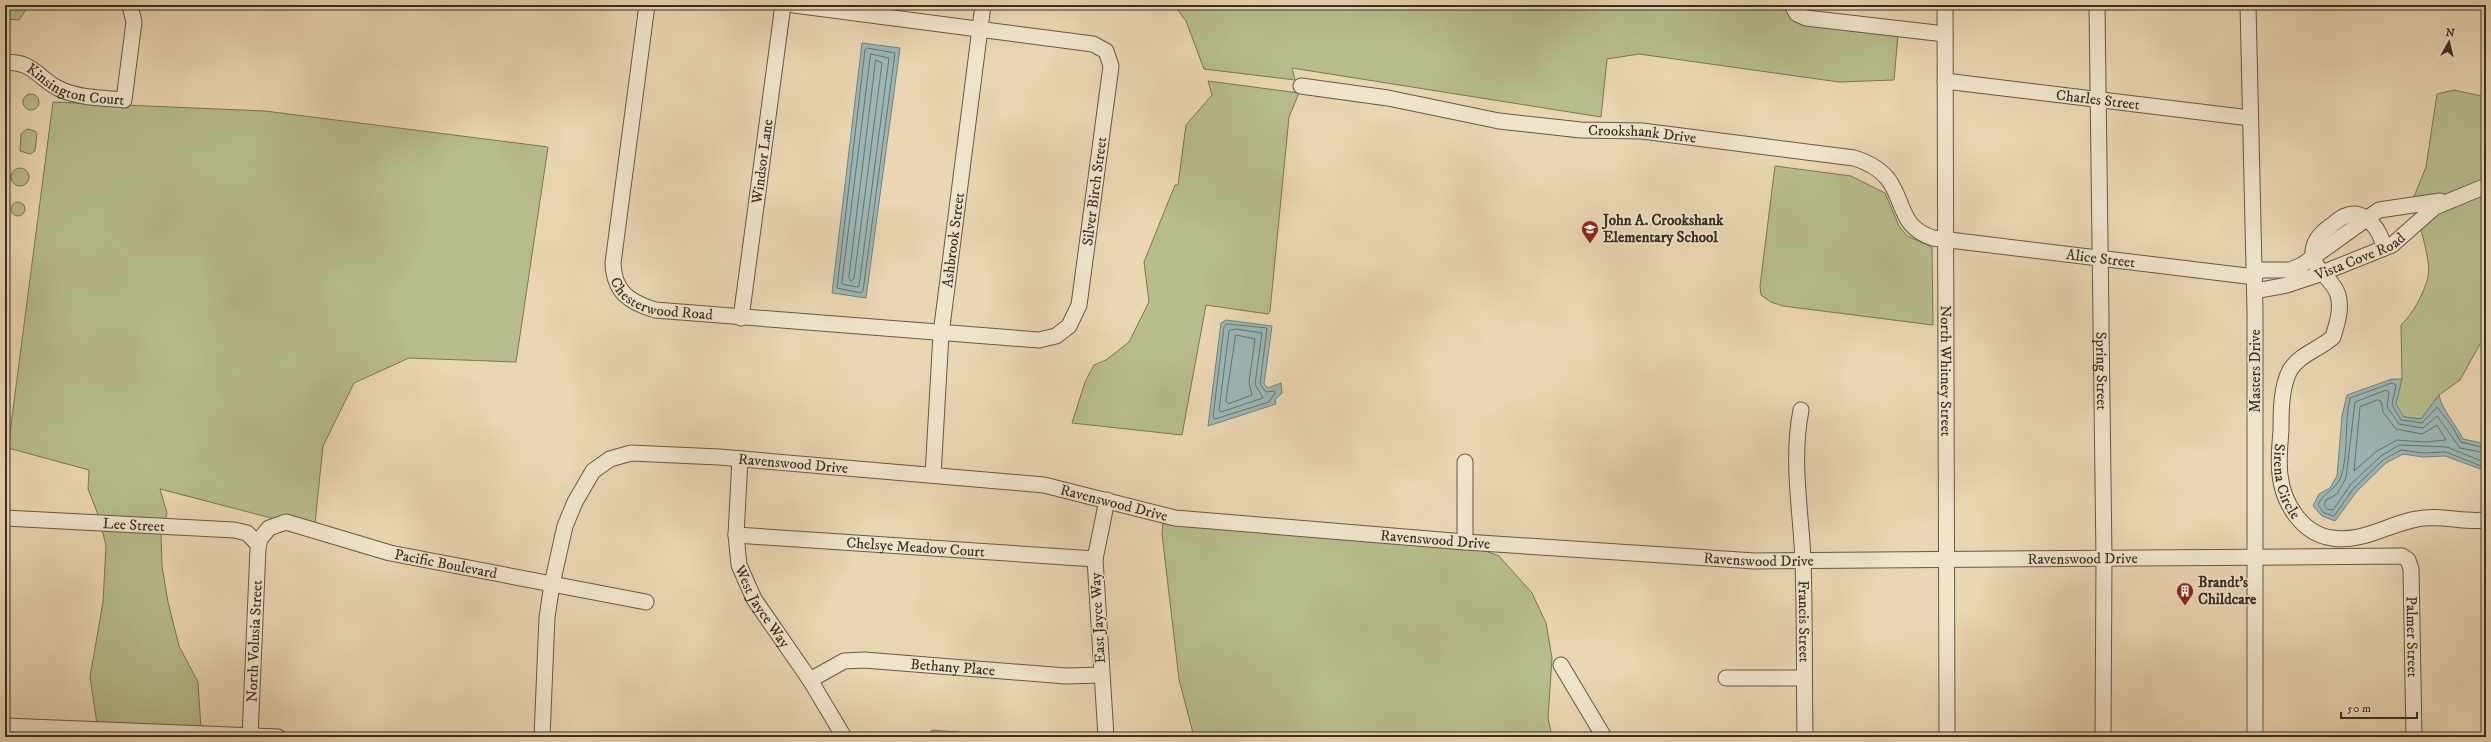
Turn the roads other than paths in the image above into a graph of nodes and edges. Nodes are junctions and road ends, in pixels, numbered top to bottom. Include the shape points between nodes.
1 (130, 5) edge
2 (647, 5) edge
3 (783, 5) edge
4 (794, 5) edge
5 (983, 5) edge
6 (1944, 5) edge
7 (2097, 5) edge
8 (2248, 5) edge
9 (1795, 9) edge
10 (980, 30) junction
11 (1945, 34) junction
12 (5, 63) edge
13 (1945, 82) junction
14 (1301, 86) dead end
15 (2098, 99) junction
16 (2250, 118) junction
17 (2486, 186) edge
18 (2453, 198) junction
19 (2366, 219) junction
20 (1946, 240) junction
21 (2384, 248) junction
22 (2099, 258) junction
23 (2313, 259) junction
24 (2323, 273) junction
25 (2255, 280) junction
26 (741, 318) junction
27 (941, 334) junction
28 (1801, 410) dead end
29 (740, 459) junction
30 (1465, 462) dead end
31 (933, 475) junction
32 (1107, 500) junction
33 (5, 518) edge
34 (2486, 520) edge
35 (736, 535) junction
36 (1465, 542) junction
37 (258, 544) junction
38 (2255, 558) junction
39 (1095, 559) junction
40 (1947, 559) junction
41 (2104, 559) junction
42 (1803, 560) junction
43 (2408, 560) joint
44 (552, 584) junction
45 (646, 602) dead end
46 (1561, 665) dead end
47 (1101, 675) junction
48 (1726, 678) dead end
49 (1804, 678) junction
50 (810, 680) junction
51 (5, 726) edge
52 (250, 736) edge
53 (278, 737) edge
54 (542, 737) edge
55 (844, 737) edge
56 (1106, 737) edge
57 (1604, 737) edge
58 (1805, 737) edge
59 (1947, 737) edge
60 (2103, 737) edge
61 (2255, 737) edge
62 (2414, 737) edge

1 - 12 street, Kinsington Court via 134,22 124,100 61,90 29,66
2 - 26 street, Chesterwood Road via 613,276 622,293 638,305 655,310
3 - 26 street, Windsor Lane
4 - 10 street, Silver Birch Street
5 - 10 street, Ashbrook Street
6 - 11 street, North Whitney Street
7 - 15 street, Spring Street
8 - 16 street, Masters Drive
9 - 11 street via 1806,18
10 - 27 street, Ashbrook Street
10 - 27 street, Silver Birch Street via 1093,44 1106,50 1111,66 1079,305 1069,326 1056,336 1039,340
11 - 13 street, North Whitney Street
13 - 15 street, Charles Street
13 - 20 street, North Whitney Street
14 - 20 street, Crookshank Drive via 1388,98 1499,120 1581,130 1642,131 1854,158 1877,168 1889,180 1904,215 1916,230 1927,236
15 - 16 street, Charles Street
15 - 22 street, Spring Street
16 - 25 street, Masters Drive
17 - 18 street, Vista Cove Road
18 - 19 street, Vista Cove Road via 2380,210
18 - 21 street, Vista Cove Road via 2435,207 2418,220 2402,238
19 - 21 street via 2375,225 2382,236
19 - 23 street, Vista Cove Road
20 - 22 street, Alice Street
20 - 40 street, North Whitney Street
21 - 24 street, Vista Cove Road
22 - 25 street, Alice Street
22 - 41 street, Spring Street
23 - 24 street, Sirena Circle
23 - 25 street, Vista Cove Road via 2290,270
24 - 25 street, Vista Cove Road via 2287,285
24 - 34 street, Sirena Circle via 2338,296 2339,315 2333,337 2300,359 2290,370 2281,410 2280,475 2285,494 2296,517 2308,528 2330,538 2349,539 2418,518
25 - 38 street, Masters Drive
26 - 27 street, Chesterwood Road
27 - 31 street, Ashbrook Street
28 - 42 street, Francis Street via 1796,447 1796,476
29 - 31 street, Ravenswood Drive
29 - 35 street, West Jayce Way
29 - 44 street, Ravenswood Drive via 631,453 601,464 586,480 575,502 561,543
30 - 36 street
31 - 32 street, Ravenswood Drive via 1044,485
32 - 36 street, Ravenswood Drive via 1147,513 1175,518
32 - 39 street, East Jayce Way
33 - 37 street, Lee Street via 234,530 247,533
35 - 39 street, Chelsye Meadow Court
35 - 50 street, West Jayce Way via 739,565 754,600
36 - 42 street, Ravenswood Drive via 1740,560
37 - 44 street, Pacific Boulevard via 269,528 286,522 390,553
37 - 52 street, North Volusia Street
38 - 41 street, Ravenswood Drive
38 - 43 street, Ravenswood Drive via 2402,556
38 - 61 street, Masters Drive
39 - 47 street, East Jayce Way
40 - 41 street, Ravenswood Drive
40 - 42 street, Ravenswood Drive
40 - 59 street, North Whitney Street
41 - 60 street, Spring Street
42 - 49 street, Francis Street
43 - 62 street, Palmer Street via 2411,569
44 - 45 street, Pacific Boulevard
44 - 54 street, Ravenswood Drive via 547,617
46 - 57 street
47 - 50 street, Bethany Place via 1066,676 864,660 844,661
47 - 56 street, East Jayce Way
48 - 49 street
49 - 58 street, Francis Street
50 - 55 street, West Jayce Way
51 - 52 street
52 - 53 street

